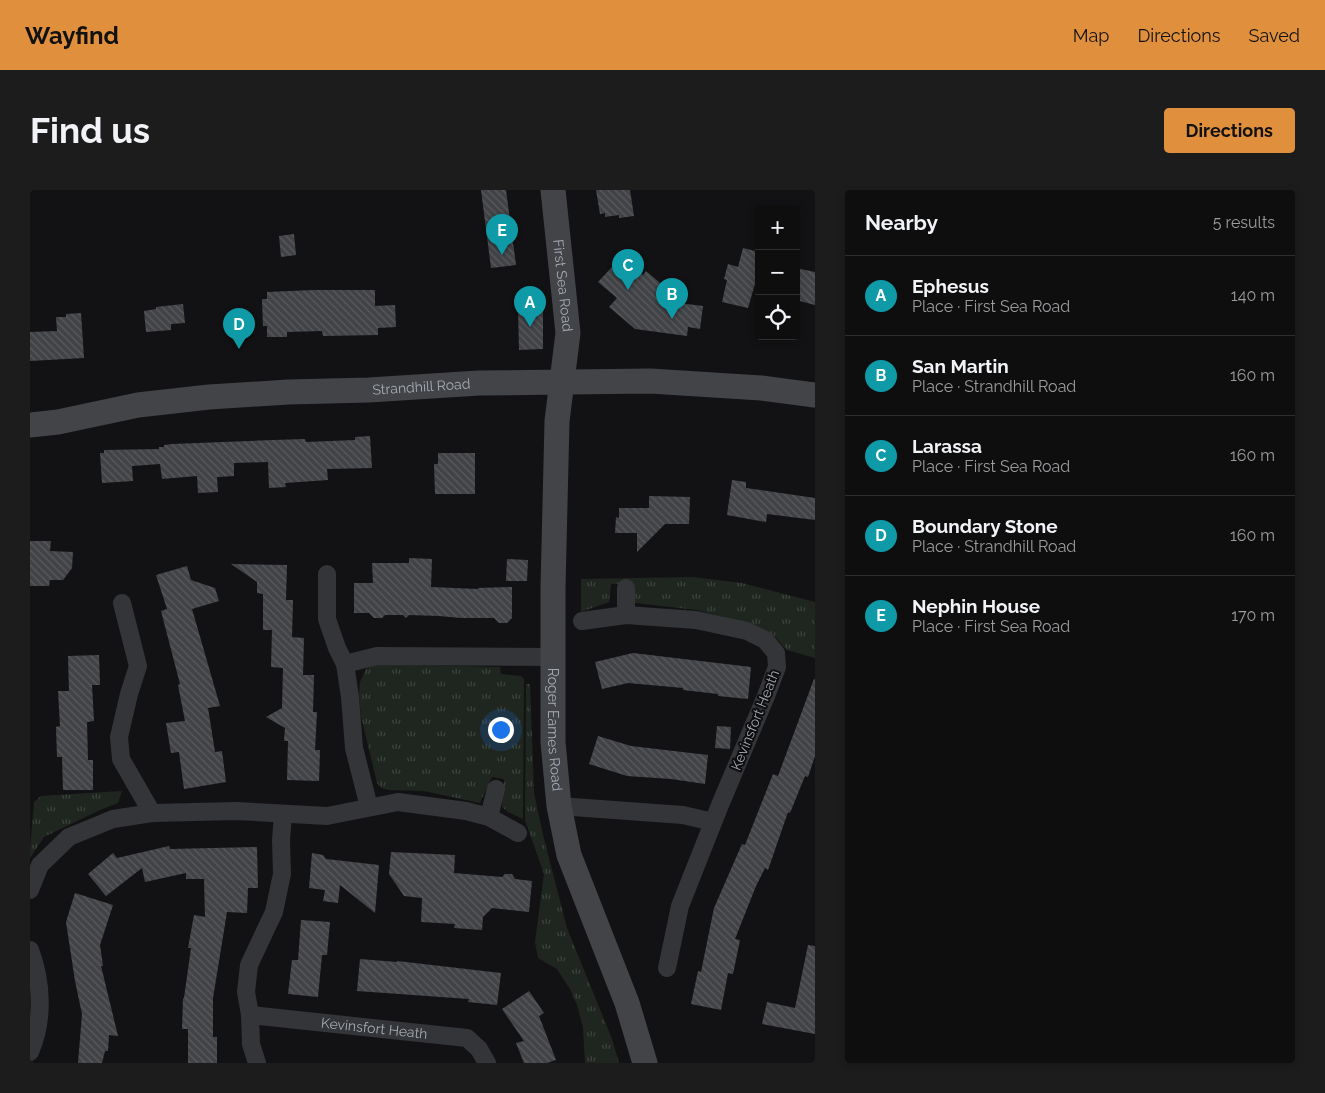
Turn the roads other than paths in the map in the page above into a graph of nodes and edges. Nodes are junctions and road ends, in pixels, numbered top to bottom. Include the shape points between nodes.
1 (553, 190) edge
2 (562, 381) junction
3 (815, 395) edge
4 (30, 425) edge
5 (327, 574) dead end
6 (626, 588) dead end
7 (122, 603) dead end
8 (626, 615) junction
9 (582, 621) dead end
10 (554, 657) junction
11 (345, 664) junction
12 (496, 789) dead end
13 (559, 806) junction
14 (369, 807) junction
15 (152, 813) junction
16 (282, 815) junction
17 (489, 817) junction
18 (713, 822) junction
19 (518, 833) dead end
20 (30, 890) edge
21 (30, 950) edge
22 (667, 968) dead end
23 (250, 1014) junction
24 (30, 1052) edge
25 (257, 1063) edge
26 (487, 1063) edge
27 (645, 1063) edge

1 - 2 main road, First Sea Road via 568,333
2 - 3 main road, Strandhill Road via 698,383
2 - 4 main road, Strandhill Road via 209,398 138,405
2 - 10 main road, Roger Eames Road via 557,421
5 - 11 street via 328,619
6 - 8 street
7 - 15 street via 138,666 119,737 121,759
8 - 9 street, Kevinsfort Heath
8 - 18 street, Kevinsfort Heath via 696,620 747,631 765,640 776,653 777,666 769,689
10 - 11 street via 377,656
10 - 13 main road, Roger Eames Road via 553,742
11 - 14 street via 354,748
12 - 17 street
13 - 18 street via 682,815
13 - 27 main road, Roger Eames Road via 569,855 627,1003
14 - 16 street via 327,816
14 - 17 street via 398,802
15 - 16 street
15 - 20 street via 113,819 69,837 40,865
16 - 23 street via 282,874 274,912 249,966 246,992
17 - 19 street
18 - 22 street, Kevinsfort Heath via 680,906
21 - 24 street via 41,1001 38,1035
23 - 25 street via 250,1044
23 - 26 street, Kevinsfort Heath via 467,1038

